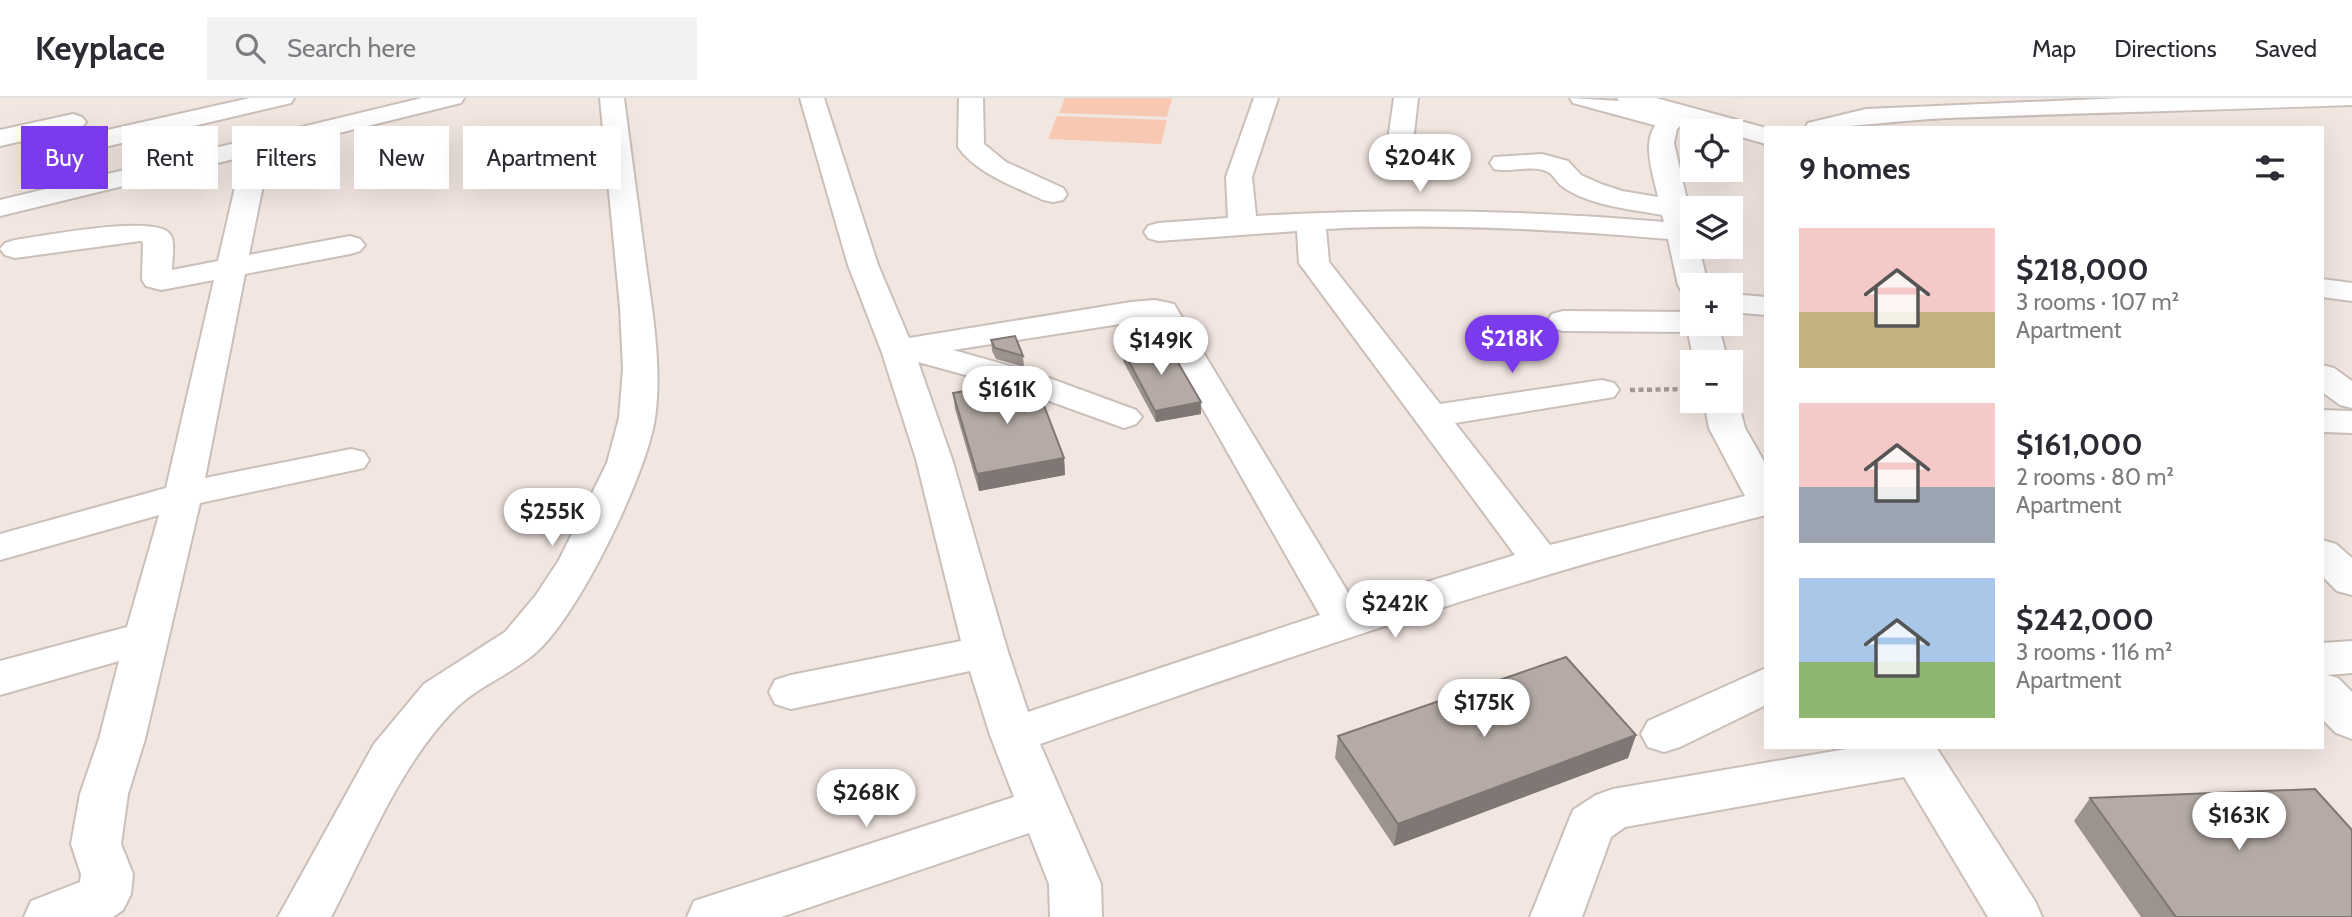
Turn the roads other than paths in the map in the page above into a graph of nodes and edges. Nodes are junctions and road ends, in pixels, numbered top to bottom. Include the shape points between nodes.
1 (183, 98) edge
2 (452, 98) edge
3 (612, 98) edge
4 (812, 98) edge
5 (971, 98) edge
6 (1266, 98) edge
7 (1406, 98) edge
8 (1582, 98) edge
9 (1629, 98) edge
10 (1848, 98) edge
11 (2352, 98) edge
12 (2218, 99) edge
13 (268, 100) edge
14 (2012, 102) edge
15 (1937, 104) edge
16 (1870, 116) junction
17 (1680, 121) edge
18 (1680, 121) edge
19 (1680, 124) edge
20 (56, 126) edge
21 (334, 126) edge
22 (1823, 126) edge
23 (1743, 132) edge
24 (21, 134) edge
25 (1764, 136) edge
26 (0, 138) edge
27 (108, 138) edge
28 (1743, 143) edge
29 (1764, 149) edge
30 (232, 150) edge
31 (1503, 163) dead end
32 (1397, 168) dead end
33 (248, 189) edge
34 (1053, 194) dead end
35 (0, 208) edge
36 (1677, 220) junction
37 (1311, 222) junction
38 (1243, 225) junction
39 (1158, 232) dead end
40 (350, 245) dead end
41 (15, 249) dead end
42 (230, 270) junction
43 (2324, 271) edge
44 (1690, 273) edge
45 (2352, 275) edge
46 (2324, 288) edge
47 (2352, 292) edge
48 (1743, 304) edge
49 (1764, 306) edge
50 (1563, 321) dead end
51 (1680, 322) edge
52 (897, 350) junction
53 (2324, 377) edge
54 (1602, 390) road end
55 (2352, 398) edge
56 (1724, 413) edge
57 (1430, 416) junction
58 (1124, 417) dead end
59 (2324, 421) edge
60 (2352, 422) edge
61 (351, 460) dead end
62 (183, 495) junction
63 (1764, 497) edge
64 (1764, 501) edge
65 (0, 547) edge
66 (2324, 555) edge
67 (1542, 562) junction
68 (2352, 581) edge
69 (1345, 622) junction
70 (146, 638) junction
71 (986, 652) junction
72 (2352, 657) edge
73 (2324, 659) edge
74 (0, 678) edge
75 (1764, 686) edge
76 (791, 692) dead end
77 (2324, 692) edge
78 (2352, 720) edge
79 (1664, 734) dead end
80 (1013, 735) junction
81 (1914, 752) edge
82 (1042, 808) junction
83 (733, 913) edge
84 (50, 917) edge
85 (304, 917) edge
86 (1076, 917) edge
87 (1556, 917) edge
88 (2016, 917) edge

1 - 20 street
2 - 21 street
3 - 85 street via 640,369 637,418 625,463 578,564 551,605 520,643 440,696 391,757
4 - 52 street via 863,265
5 - 34 street via 971,147 997,168
6 - 38 street via 1239,177
7 - 32 street
8 - 17 street
9 - 18 street
10 - 16 street
11 - 12 street
12 - 14 street
13 - 27 street
14 - 15 street
15 - 16 street
16 - 22 street
19 - 36 street via 1660,134
23 - 25 street
24 - 26 street
28 - 29 street
30 - 35 street
31 - 36 street via 1542,162 1559,167 1571,181 1591,190
33 - 42 street
36 - 37 street
36 - 44 street
37 - 38 street
37 - 57 street via 1314,263
38 - 39 street
40 - 42 street
41 - 42 street via 142,232 158,237 158,280
42 - 62 street
43 - 45 street
46 - 47 street
48 - 49 street
50 - 51 street
52 - 58 street via 974,364 1040,383
52 - 69 street via 1131,311 1163,312
52 - 71 street via 934,459
53 - 55 street
54 - 57 street
56 - 63 street
57 - 67 street
59 - 60 street
61 - 62 street
62 - 65 street
62 - 70 street
64 - 67 street
66 - 68 street
67 - 69 street
69 - 80 street
70 - 74 street
70 - 84 street via 104,794 96,844 107,874 105,894
71 - 76 street
71 - 80 street
72 - 73 street
75 - 79 street
77 - 78 street
80 - 82 street
81 - 87 street via 1613,809 1591,825
81 - 88 street
82 - 83 street
82 - 86 street via 1075,884

